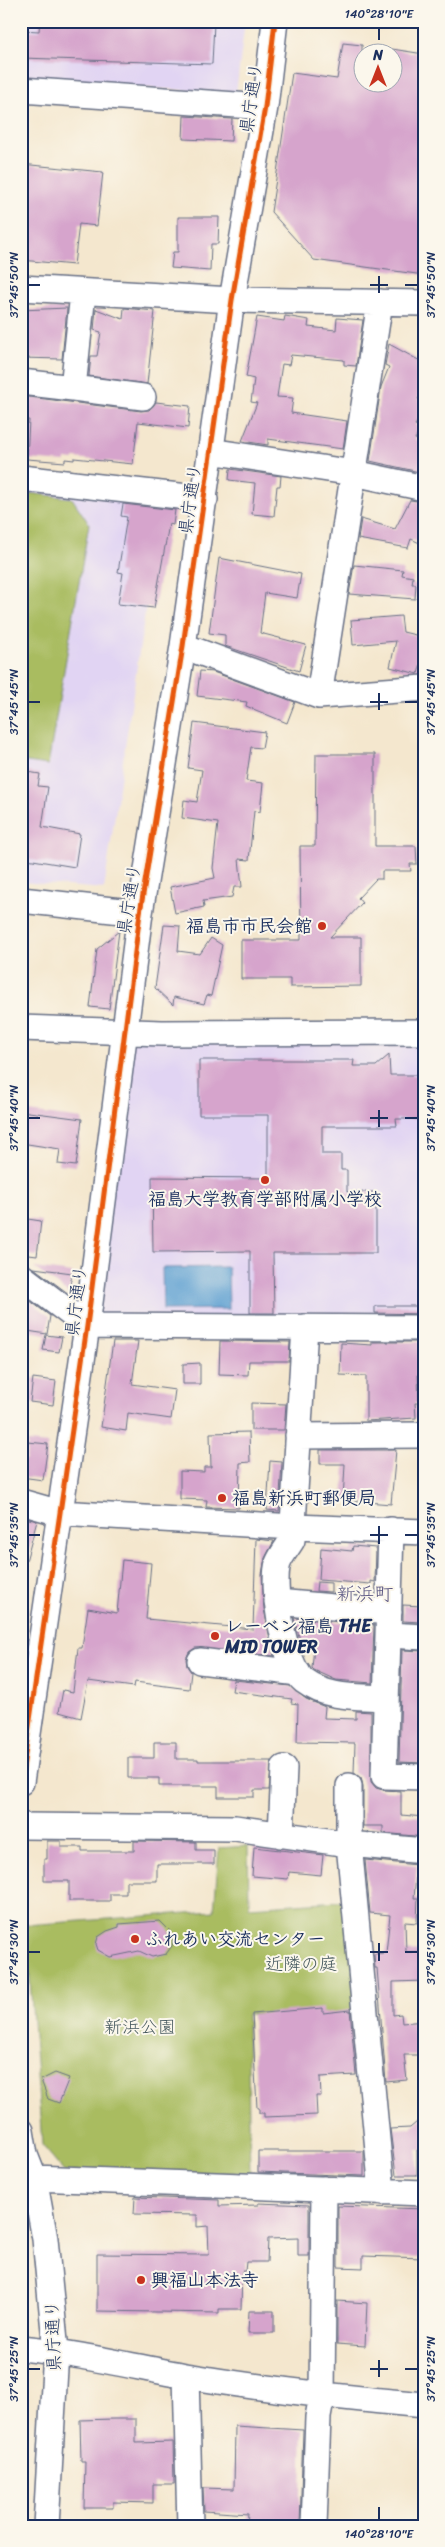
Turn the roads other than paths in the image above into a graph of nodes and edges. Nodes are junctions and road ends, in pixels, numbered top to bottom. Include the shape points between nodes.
1 (275, 21) edge
2 (21, 90) edge
3 (264, 107) junction
4 (21, 288) edge
5 (83, 293) junction
6 (232, 300) junction
7 (380, 302) junction
8 (424, 303) edge
9 (21, 382) edge
10 (73, 388) junction
11 (144, 397) dead end
12 (210, 451) junction
13 (354, 473) junction
14 (21, 478) edge
15 (424, 488) edge
16 (205, 499) junction
17 (183, 646) junction
18 (424, 688) edge
19 (319, 696) junction
20 (21, 900) edge
21 (140, 913) junction
22 (21, 1028) edge
23 (124, 1031) junction
24 (424, 1032) edge
25 (21, 1276) edge
26 (87, 1326) junction
27 (305, 1327) junction
28 (424, 1328) edge
29 (422, 1435) dead end
30 (298, 1436) junction
31 (21, 1502) edge
32 (60, 1513) junction
33 (294, 1527) junction
34 (391, 1530) junction
35 (424, 1532) edge
36 (277, 1602) junction
37 (388, 1623) junction
38 (424, 1637) edge
39 (200, 1661) dead end
40 (298, 1673) junction
41 (386, 1698) junction
42 (284, 1768) dead end
43 (424, 1777) edge
44 (21, 1782) edge
45 (349, 1786) dead end
46 (21, 1826) edge
47 (281, 1835) junction
48 (349, 1844) junction
49 (424, 1851) edge
50 (23, 2147) edge
51 (34, 2178) junction
52 (324, 2189) junction
53 (382, 2192) junction
54 (424, 2193) edge
55 (21, 2348) edge
56 (56, 2351) junction
57 (186, 2376) junction
58 (322, 2396) junction
59 (424, 2405) edge
60 (46, 2526) edge
61 (190, 2526) edge
62 (314, 2526) edge

1 - 3 street, 県庁通り
2 - 3 street
3 - 6 street, 県庁通り
4 - 5 street
5 - 6 street
5 - 10 street
6 - 7 street
6 - 12 street, 県庁通り
7 - 8 street
7 - 13 street
9 - 10 street
10 - 11 street
12 - 13 street
12 - 16 street, 県庁通り
13 - 15 street
13 - 19 street
14 - 16 street
16 - 17 street, 県庁通り
17 - 19 street
17 - 21 street, 県庁通り
18 - 19 street
20 - 21 street
21 - 23 street, 県庁通り
22 - 23 street
23 - 24 street
23 - 26 street, 県庁通り
25 - 26 street
26 - 27 street
26 - 32 street, 県庁通り
27 - 28 street
27 - 30 street
29 - 30 street
30 - 33 street
31 - 32 street
32 - 33 street
32 - 44 street, 県庁通り
33 - 34 street
33 - 36 street via 292,1540 278,1563
34 - 35 street
34 - 37 street
36 - 37 street
36 - 40 street via 288,1653
37 - 38 street
37 - 41 street
39 - 40 street
40 - 41 street via 303,1680 330,1695
41 - 43 street via 384,1776
42 - 47 street
45 - 48 street
46 - 47 street via 235,1828
47 - 48 street
48 - 49 street
48 - 53 street
50 - 51 street, 県庁通り
51 - 52 street
51 - 56 street, 県庁通り via 45,2239
52 - 53 street
52 - 58 street
53 - 54 street
55 - 56 street
56 - 57 street
56 - 60 street, 県庁通り
57 - 58 street
57 - 61 street
58 - 59 street
58 - 62 street via 318,2417

